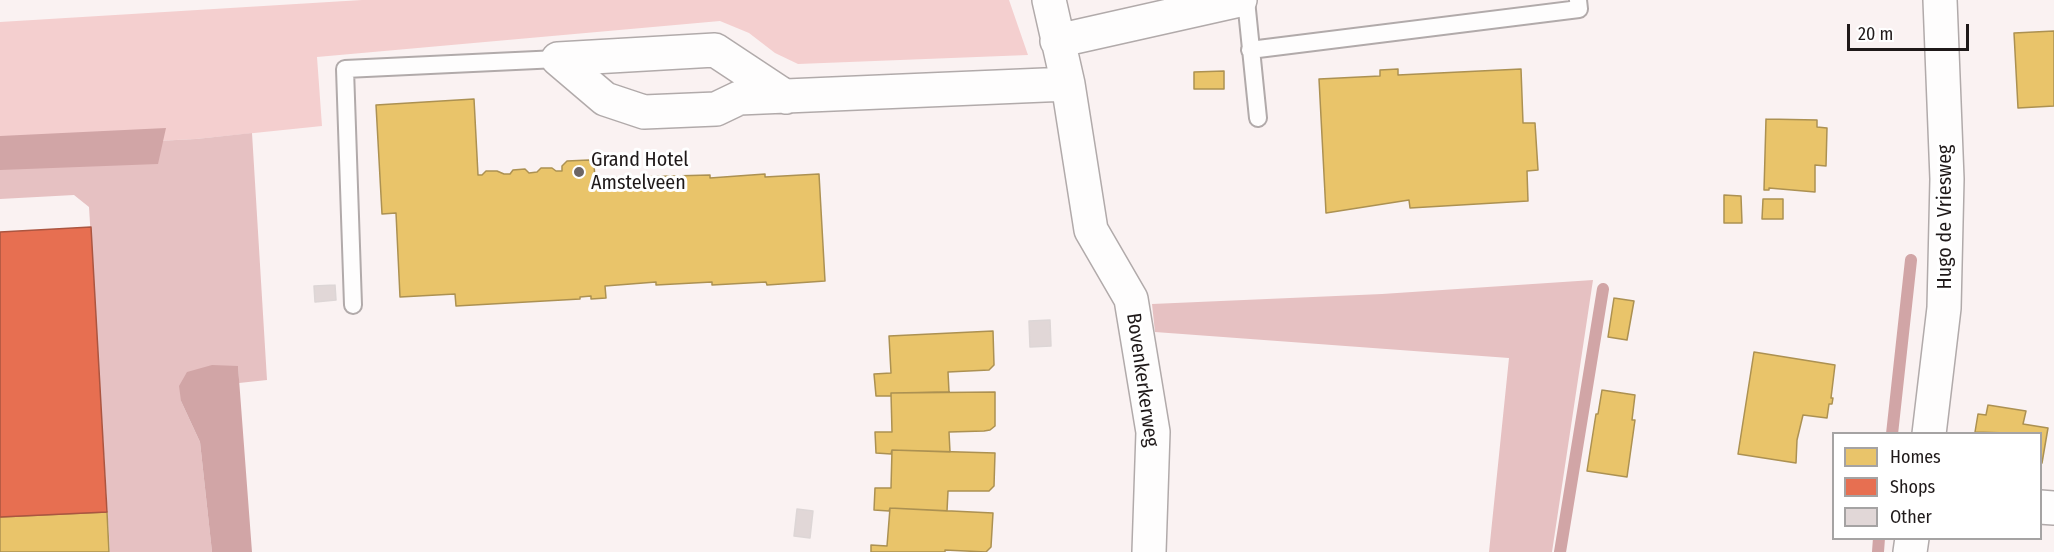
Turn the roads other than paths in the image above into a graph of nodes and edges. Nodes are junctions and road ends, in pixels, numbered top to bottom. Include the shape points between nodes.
1 (1049, 0) edge
2 (1240, 0) edge
3 (1246, 0) edge
4 (1578, 0) edge
5 (1940, 0) edge
6 (1057, 41) junction
7 (1250, 50) junction
8 (558, 59) junction
9 (1068, 84) junction
10 (786, 97) junction
11 (1258, 118) dead end
12 (353, 305) dead end
13 (1929, 432) edge
14 (1149, 552) edge

1 - 6 street, Bovenkerkerweg
2 - 6 street
3 - 7 lane
4 - 7 lane via 1579,9
5 - 13 street, Hugo de Vriesweg via 1947,179 1944,297
6 - 9 street, Bovenkerkerweg
7 - 11 lane
8 - 10 street via 716,50
8 - 10 street via 605,99 644,112 716,109 739,98
8 - 12 lane via 345,69
9 - 10 street
9 - 14 street, Bovenkerkerweg via 1091,230 1131,299 1153,432

